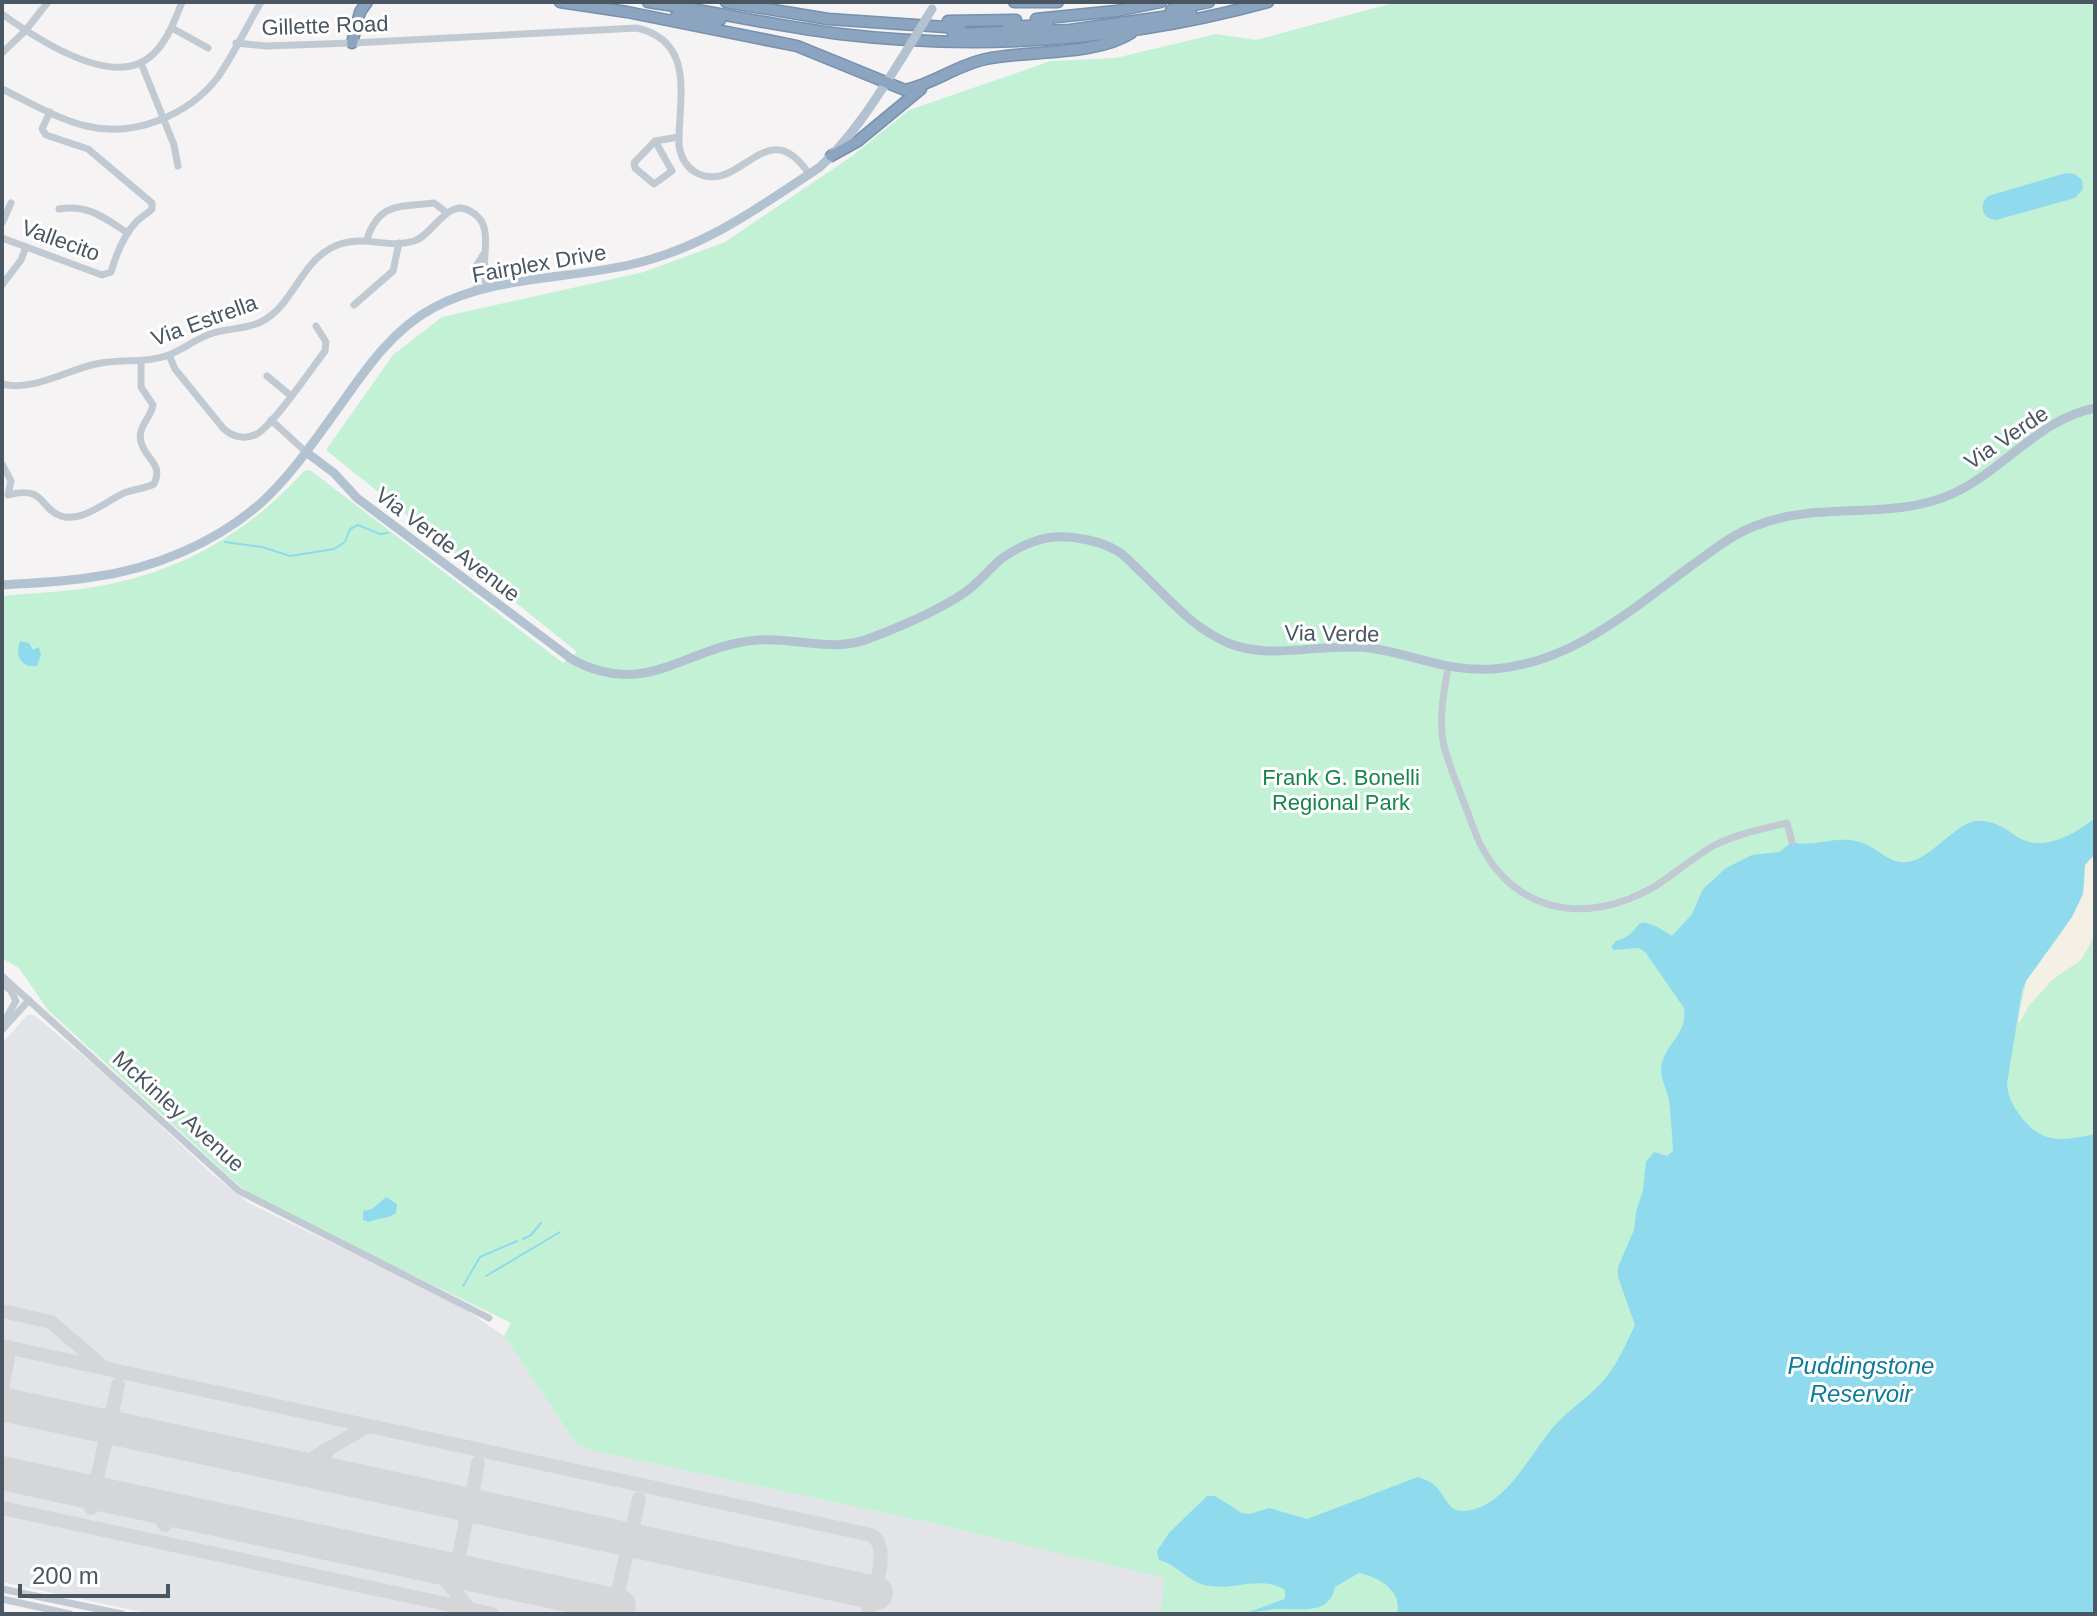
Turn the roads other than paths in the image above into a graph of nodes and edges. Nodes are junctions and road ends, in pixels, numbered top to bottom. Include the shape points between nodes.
1 (48, 2) edge
2 (182, 2) edge
3 (261, 2) edge
4 (356, 2) edge
5 (367, 2) edge
6 (560, 2) edge
7 (648, 2) edge
8 (726, 2) edge
9 (761, 2) edge
10 (1014, 2) edge
11 (1058, 2) edge
12 (1161, 2) edge
13 (1209, 2) edge
14 (1241, 2) edge
15 (1268, 2) edge
16 (934, 6) edge
17 (627, 12) junction
18 (716, 13) junction
19 (2, 14) edge
20 (789, 26) junction
21 (172, 28) junction
22 (1136, 30) junction
23 (25, 31) junction
24 (236, 43) junction
25 (352, 43) junction
26 (208, 48) dead end
27 (2, 53) edge
28 (141, 63) junction
29 (942, 74) junction
30 (886, 82) junction
31 (2, 89) edge
32 (50, 112) junction
33 (164, 119) junction
34 (679, 137) junction
35 (655, 141) junction
36 (831, 156) junction
37 (178, 166) dead end
38 (809, 174) junction
39 (11, 203) dead end
40 (59, 209) dead end
41 (446, 212) junction
42 (2, 223) edge
43 (128, 233) junction
44 (2, 238) edge
45 (367, 239) junction
46 (399, 243) junction
47 (26, 247) junction
48 (2, 285) edge
49 (482, 289) junction
50 (354, 305) dead end
51 (316, 326) dead end
52 (169, 355) junction
53 (141, 361) junction
54 (267, 376) dead end
55 (2, 384) edge
56 (291, 396) junction
57 (2095, 408) edge
58 (271, 420) junction
59 (306, 452) junction
60 (2, 464) edge
61 (2, 585) edge
62 (573, 660) joint
63 (1448, 667) junction
64 (1792, 842) dead end
65 (2, 976) edge
66 (2, 983) edge
67 (29, 1000) junction
68 (2, 1028) edge
69 (489, 1318) dead end
70 (2, 1589) edge
71 (2, 1599) edge
72 (70, 1614) edge
73 (122, 1614) edge

1 - 23 street
2 - 21 street
3 - 24 street
4 - 25 highway
5 - 25 highway
6 - 17 highway
7 - 18 highway
8 - 13 highway via 869,24 971,29 1089,22
9 - 12 highway via 880,18 978,22 1067,17
10 - 11 highway
14 - 18 highway via 1159,19 1028,33 890,32 731,10
15 - 22 highway
16 - 30 main road, Fairplex Drive, bridge
17 - 20 highway
17 - 30 highway via 797,46
18 - 20 highway
19 - 23 street
20 - 22 highway via 950,41 1025,41
21 - 26 street
21 - 28 street
22 - 29 highway via 1119,41 985,59
23 - 27 street
23 - 28 street via 88,63
24 - 25 street, Gillette Road
24 - 33 street via 202,94
25 - 34 street, Gillette Road via 649,31 666,41 680,67
28 - 33 street
29 - 30 highway via 905,90
29 - 36 highway
30 - 36 main road, Fairplex Drive via 858,127
31 - 32 street
32 - 33 street via 102,128 140,127
32 - 43 street, Vallecito via 42,129 46,135 88,149 152,203
33 - 37 street
34 - 35 street
34 - 38 street, Gillette Road via 685,163 706,176 723,176 772,150 795,156
35 - 35 street via 634,163 654,184 672,171
36 - 38 main road, Fairplex Drive
38 - 49 main road, Fairplex Drive via 728,227 667,254 600,272
39 - 42 street
40 - 43 street via 77,206 92,211
41 - 45 street via 434,203 380,212
41 - 46 street via 420,239
41 - 49 street via 467,211 481,220 487,236 479,270
43 - 47 street, Vallecito via 111,272 102,275
44 - 47 street, Vallecito
45 - 46 street, Via Estrella
45 - 52 street, Via Estrella via 347,241 322,253 262,322 211,334
46 - 50 street via 393,271
47 - 48 street
49 - 59 main road, Fairplex Drive via 431,309 396,335
51 - 56 street via 325,351
52 - 53 street, Via Estrella
52 - 58 street via 229,433 254,435
53 - 55 street, Via Estrella via 115,361 24,385
53 - 60 street via 141,387 153,405 140,442 156,465 154,484 67,517 52,511 37,495 8,495 11,481
54 - 56 street
56 - 58 street
57 - 63 main road, Via Verde via 2042,431 1988,474 1950,494 1900,508 1808,514 1754,526 1586,640 1554,656 1495,669
58 - 59 street
59 - 61 main road, Fairplex Drive via 238,521 178,553 93,577
59 - 62 main road, Via Verde Avenue via 357,498
62 - 63 main road, Via Verde via 600,672 629,675 663,670 753,641 825,646 860,642 962,595 1001,559 1052,537 1084,539 1119,552 1204,632 1235,646 1368,648
63 - 64 street via 1444,746 1477,838 1504,879 1528,897 1559,908 1600,907 1656,886 1715,845 1746,832 1787,823
65 - 67 street
66 - 68 street via 16,1001
67 - 68 street
67 - 69 street, McKinley Avenue via 239,1191
70 - 73 street
71 - 72 street

